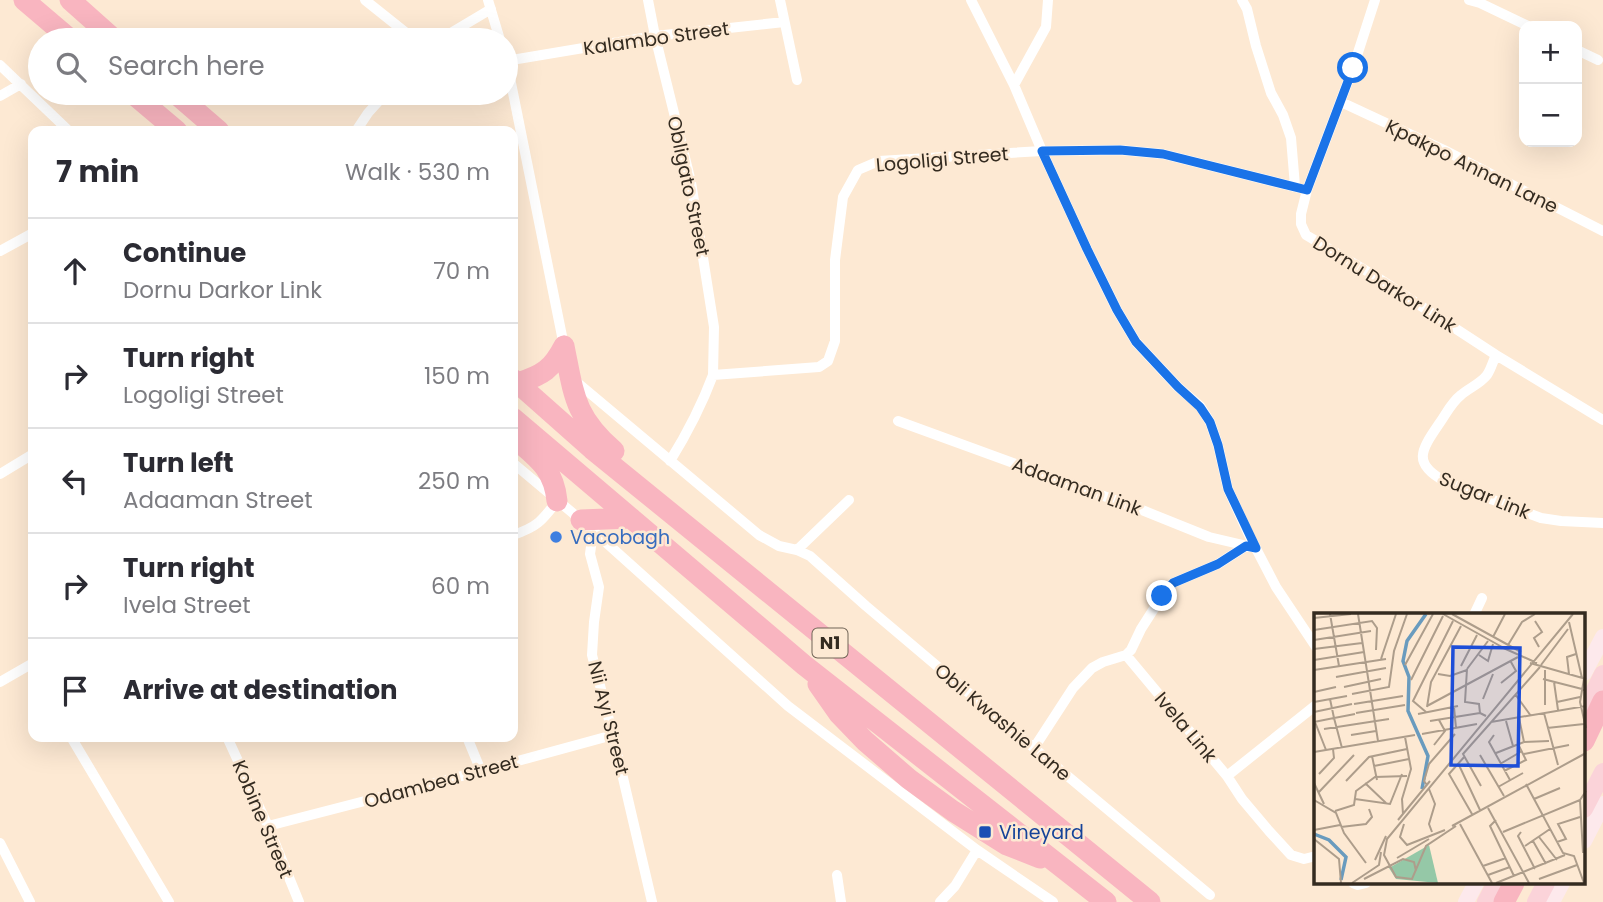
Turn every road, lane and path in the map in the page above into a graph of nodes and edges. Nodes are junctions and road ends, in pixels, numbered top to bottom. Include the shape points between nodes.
1 (24, 0) edge
2 (70, 0) edge
3 (365, 0) edge
4 (648, 0) edge
5 (780, 0) edge
6 (971, 0) edge
7 (1048, 0) edge
8 (1242, 0) edge
9 (1376, 0) edge
10 (1469, 0) edge
11 (490, 5) edge
12 (784, 22) junction
13 (1519, 22) edge
14 (57, 28) edge
15 (102, 28) edge
16 (400, 28) edge
17 (456, 28) edge
18 (497, 28) edge
19 (655, 36) junction
20 (1582, 53) edge
21 (518, 57) edge
22 (1598, 61) dead end
23 (0, 65) edge
24 (797, 80) dead end
25 (21, 84) junction
26 (1014, 85) junction
27 (28, 91) edge
28 (0, 96) edge
29 (1341, 102) junction
30 (42, 105) edge
31 (146, 105) edge
32 (189, 105) edge
33 (375, 105) edge
34 (515, 105) edge
35 (64, 126) edge
36 (171, 126) edge
37 (213, 126) edge
38 (359, 126) edge
39 (1042, 151) junction
40 (1295, 186) junction
41 (1307, 190) junction
42 (1603, 231) edge
43 (28, 236) edge
44 (0, 251) edge
45 (564, 346) junction
46 (1496, 355) junction
47 (713, 375) junction
48 (570, 376) junction
49 (518, 380) edge
50 (518, 384) edge
51 (1603, 420) edge
52 (898, 421) dead end
53 (518, 422) edge
54 (518, 442) edge
55 (28, 457) edge
56 (670, 461) junction
57 (518, 467) edge
58 (0, 474) edge
59 (557, 500) junction
60 (849, 500) dead end
61 (631, 519) junction
62 (1603, 523) edge
63 (587, 526) junction
64 (518, 533) edge
65 (1251, 547) junction
66 (797, 550) junction
67 (749, 578) junction
68 (1482, 598) dead end
69 (1475, 613) edge
70 (1603, 637) edge
71 (1314, 643) edge
72 (1126, 655) junction
73 (28, 669) edge
74 (1586, 669) edge
75 (1603, 674) edge
76 (0, 682) edge
77 (1603, 701) edge
78 (1314, 707) edge
79 (1586, 708) edge
80 (613, 735) junction
81 (1586, 737) edge
82 (74, 742) edge
83 (229, 742) edge
84 (469, 742) edge
85 (1034, 748) junction
86 (481, 771) junction
87 (1603, 772) edge
88 (1227, 776) junction
89 (1603, 804) edge
90 (1586, 805) edge
91 (268, 827) junction
92 (1586, 837) edge
93 (0, 843) edge
94 (977, 850) junction
95 (1314, 856) edge
96 (837, 875) dead end
97 (1475, 884) edge
98 (1495, 884) edge
99 (1513, 884) edge
100 (1545, 884) edge
101 (1561, 884) edge
102 (1210, 895) dead end
103 (294, 900) edge
104 (30, 902) edge
105 (169, 902) edge
106 (652, 902) edge
107 (841, 902) edge
108 (940, 902) edge
109 (1053, 902) edge
110 (1106, 902) edge
111 (1150, 902) edge
112 (1466, 902) edge
113 (1486, 902) edge
114 (1504, 902) edge
115 (1536, 902) edge
116 (1552, 902) edge

1 - 14 highway
2 - 15 highway
3 - 16 street
4 - 19 street, Obligato Street
5 - 12 street
6 - 26 street
7 - 26 street via 1046,27
8 - 40 street via 1271,93 1291,138
9 - 29 street, Dornu Darkor Link
10 - 13 street
11 - 17 street
11 - 18 street
12 - 19 street, Kalambo Street
12 - 24 street
19 - 21 street, Kalambo Street
19 - 47 street, Obligato Street via 691,182 714,327
20 - 22 street
23 - 25 street
25 - 27 street
25 - 28 street
26 - 39 street
29 - 41 street, Dornu Darkor Link
29 - 42 street, Kpakpo Annan Lane
30 - 35 street
31 - 36 highway
32 - 37 highway
33 - 38 street
34 - 45 street
39 - 40 street, Logoligi Street via 1163,154
39 - 47 street, Logoligi Street via 879,161 858,170 843,197 835,260 835,341 828,361 819,367
39 - 65 street via 1136,342 1210,422 1228,489
40 - 41 street, Logoligi Street
41 - 46 street, Dornu Darkor Link via 1301,214 1306,234
43 - 44 street
45 - 48 highway
45 - 49 highway via 550,368
46 - 51 street, Dornu Darkor Link
46 - 62 street, Sugar Link via 1487,374 1455,401 1425,444 1422,457 1426,468 1446,482 1541,518
47 - 56 street via 688,433
48 - 56 street
48 - 67 highway via 585,421 600,439 724,545
50 - 67 highway, N1
52 - 65 street, Adaaman Link via 1209,537
53 - 61 highway, N1
54 - 59 highway via 545,466 554,480
55 - 58 street
56 - 66 street via 759,535 779,547
57 - 59 street
59 - 63 street
59 - 64 street via 544,519
60 - 66 street
61 - 63 highway
61 - 110 highway, N1 via 804,665
63 - 80 street, Nii Ayi Street via 599,587 592,655
63 - 94 street via 788,706
65 - 71 street
65 - 72 street via 1173,583
66 - 85 street, Obli Kwashie Lane via 810,556
67 - 111 highway, N1
68 - 69 street
70 - 74 street
72 - 85 street via 1092,668 1073,688
72 - 88 street, Ivela Link
73 - 76 street
75 - 79 main road
77 - 81 highway
78 - 88 street, Ivela Link
80 - 86 street, Odambea Street
80 - 106 street, Nii Ayi Street
82 - 105 street
83 - 91 street, Kobine Street
84 - 86 street
85 - 102 street, Obli Kwashie Lane
86 - 91 street, Odambea Street
87 - 90 main road
88 - 95 street via 1291,855
89 - 92 street
91 - 103 street, Kobine Street
93 - 104 street
94 - 108 street
94 - 109 street
96 - 107 street
97 - 112 street
98 - 113 main road
99 - 114 highway
100 - 115 main road
101 - 116 street

